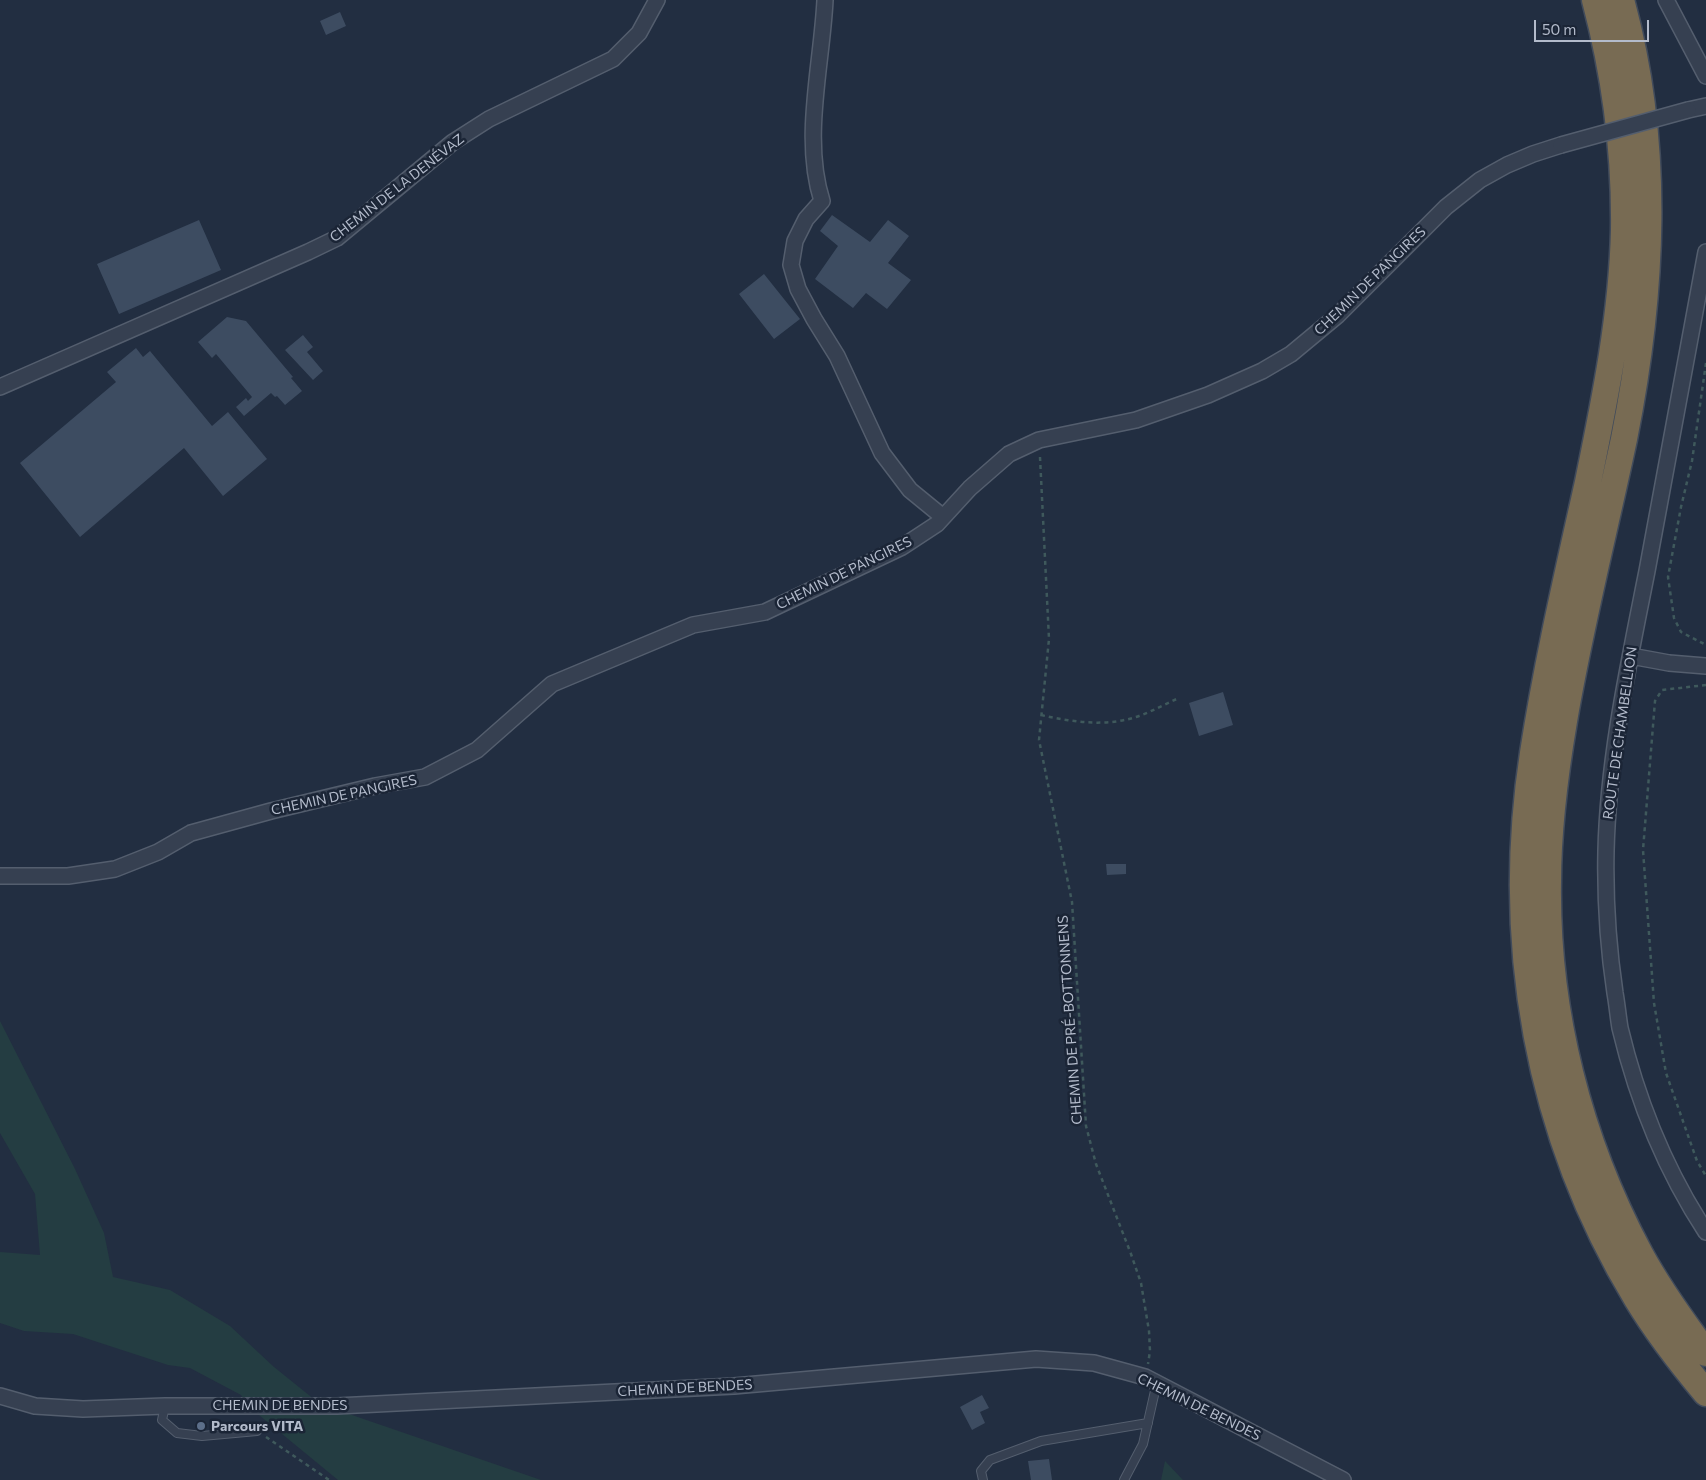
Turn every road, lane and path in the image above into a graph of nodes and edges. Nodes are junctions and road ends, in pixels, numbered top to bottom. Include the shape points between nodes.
1 (658, 0) edge
2 (825, 0) edge
3 (1595, 0) edge
4 (1621, 0) edge
5 (1666, 0) edge
6 (1706, 76) edge
7 (1706, 106) edge
8 (1706, 252) edge
9 (1706, 363) edge
10 (0, 387) edge
11 (1039, 440) junction
12 (943, 517) junction
13 (1706, 645) edge
14 (1631, 656) junction
15 (1706, 666) edge
16 (1706, 686) edge
17 (1180, 698) dead end
18 (1040, 715) junction
19 (0, 876) edge
20 (1706, 1176) edge
21 (1706, 1232) edge
22 (1706, 1353) edge
23 (1151, 1380) junction
24 (1706, 1393) edge
25 (0, 1396) edge
26 (165, 1406) junction
27 (1148, 1423) junction
28 (257, 1431) joint
29 (330, 1480) edge
30 (983, 1480) edge
31 (1124, 1480) edge
32 (1343, 1480) edge

1 - 10 street, CHEMIN DE LA DENÉVAZ via 640,33 613,59 489,119 453,142 336,238
2 - 12 street via 814,144 816,182 822,201 798,234 791,265 798,289 837,356 882,453 910,490
3 - 24 highway via 1611,68 1622,150 1622,273 1606,394 1532,757 1522,881 1528,989 1543,1070 1582,1188 1617,1265 1639,1302
4 - 22 highway via 1636,65 1647,147 1647,274 1638,356 1625,429 1578,647 1558,760 1548,882 1550,943 1564,1044 1593,1148 1640,1253 1682,1322
5 - 6 street
7 - 11 street, CHEMIN DE PANGIRES, bridge via 1533,154 1480,180 1446,207 1338,315 1290,354 1262,371 1208,395 1136,420
8 - 14 street, ROUTE DE CHAMBELLION
9 - 13 path via 1692,461 1668,577 1674,618 1681,632
11 - 12 street, CHEMIN DE PANGIRES via 1009,454
11 - 18 path, CHEMIN DE PRÉ-BOTTONNENS via 1049,640
12 - 19 street, CHEMIN DE PANGIRES via 902,547 765,612 693,625 552,684 477,750 425,777 280,808 191,832 158,852 115,869 68,876
14 - 15 street
14 - 21 street, ROUTE DE CHAMBELLION via 1615,751 1606,850 1611,969 1620,1026 1639,1096 1665,1156
16 - 20 path via 1662,690 1655,702 1643,850 1654,1003 1666,1073
17 - 18 path via 1137,717 1112,722 1074,722
18 - 23 path, CHEMIN DE PRÉ-BOTTONNENS via 1039,740 1072,902 1086,1126 1096,1164 1141,1283 1149,1331
23 - 26 street, CHEMIN DE BENDES via 1094,1363 1036,1359 734,1386 337,1406
23 - 27 lane
23 - 32 street, CHEMIN DE BENDES
25 - 26 street, CHEMIN DE BENDES via 34,1406
26 - 28 lane via 162,1420 177,1433 202,1436
27 - 30 lane via 1041,1441 990,1460 982,1471
27 - 31 lane via 1142,1444
28 - 29 path

